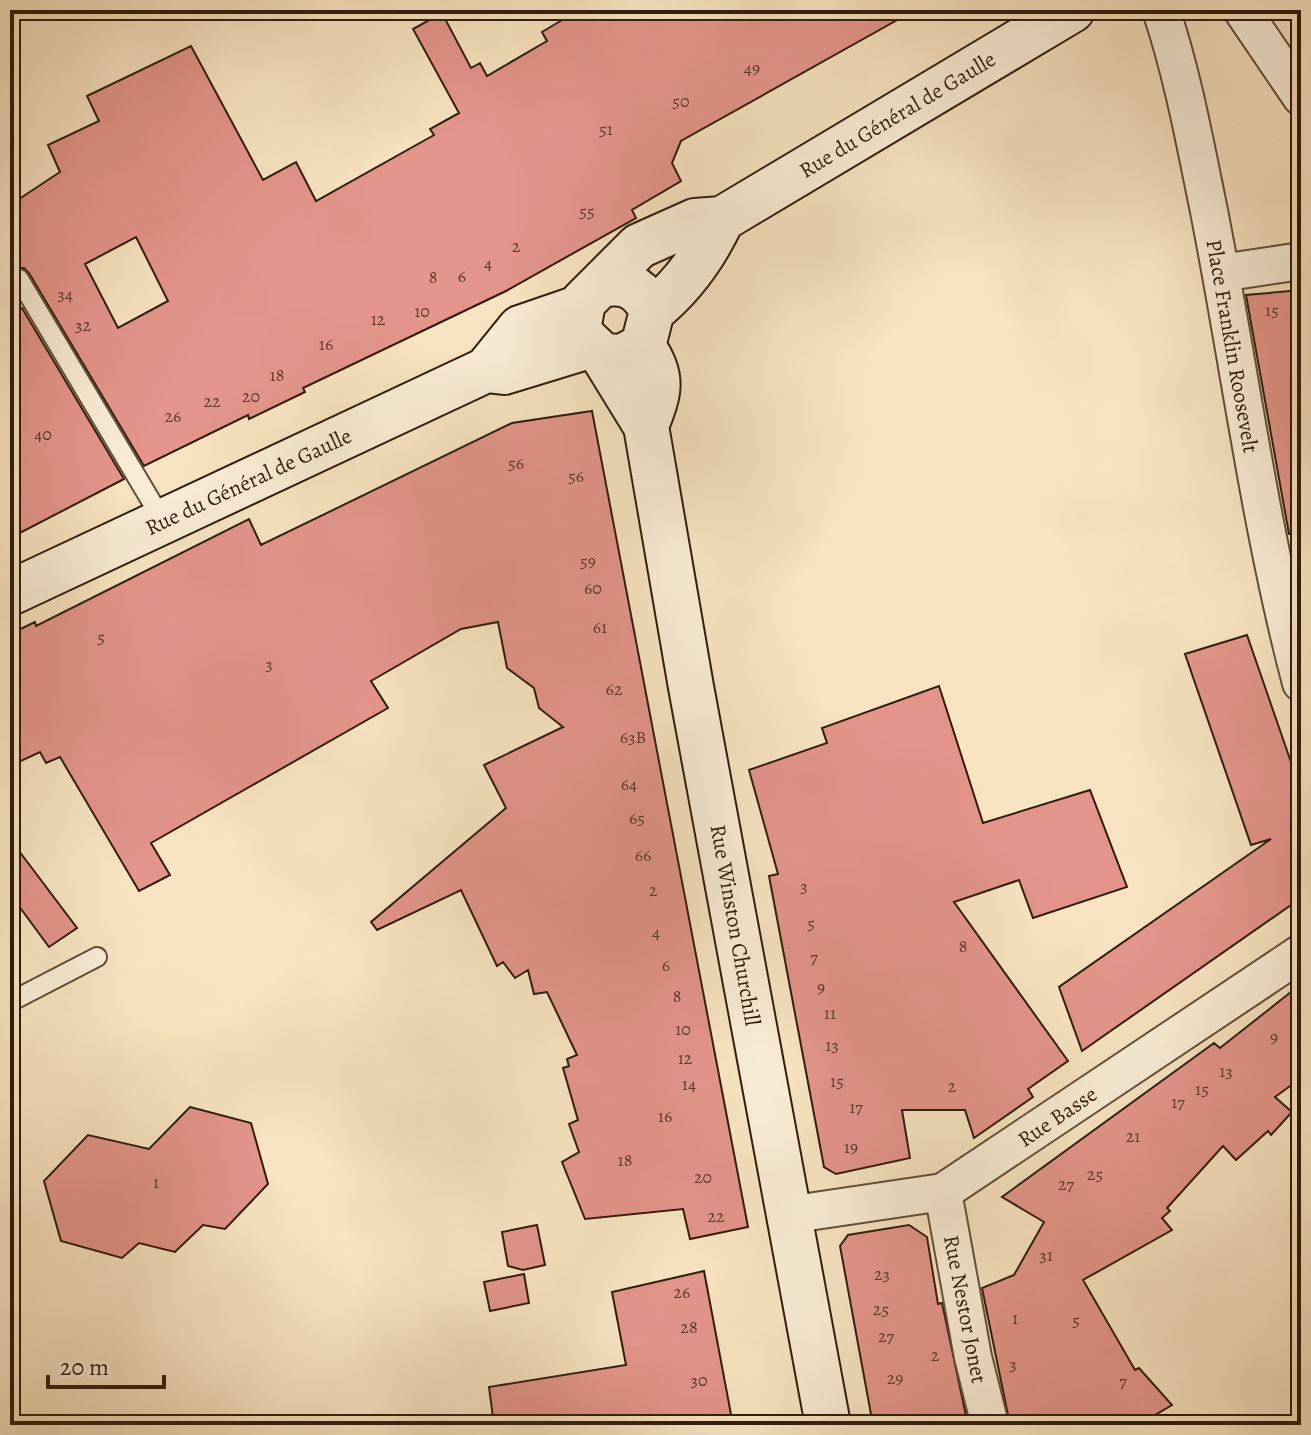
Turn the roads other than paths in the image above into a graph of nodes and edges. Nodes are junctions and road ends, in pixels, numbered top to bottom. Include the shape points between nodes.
1 (1072, 10) edge
2 (1161, 10) edge
3 (1242, 10) edge
4 (1301, 97) edge
5 (722, 219) junction
6 (1301, 261) edge
7 (1221, 273) junction
8 (19, 279) dead end
9 (612, 325) junction
10 (163, 521) junction
11 (10, 593) edge
12 (1301, 683) edge
13 (1301, 953) edge
14 (97, 957) dead end
15 (10, 1002) edge
16 (943, 1192) junction
17 (788, 1215) junction
18 (828, 1425) edge
19 (990, 1425) edge

1 - 5 main road, Rue du Général de Gaulle
2 - 7 street, Place Franklin Roosevelt via 1180,67
3 - 4 street
5 - 9 main road via 710,245 668,299
5 - 9 main road via 695,221 639,246
6 - 7 street
7 - 12 street, Place Franklin Roosevelt via 1274,580
8 - 10 lane
9 - 10 main road, Rue du Général de Gaulle via 520,328 486,370
9 - 17 main road, Rue Winston Churchill via 657,368 656,400 646,426
10 - 11 main road, Rue du Général de Gaulle
13 - 16 street, Rue Basse
14 - 15 lane
16 - 17 street, Rue Basse
16 - 19 street, Rue Nestor Jonet
17 - 18 main road, Rue Winston Churchill

